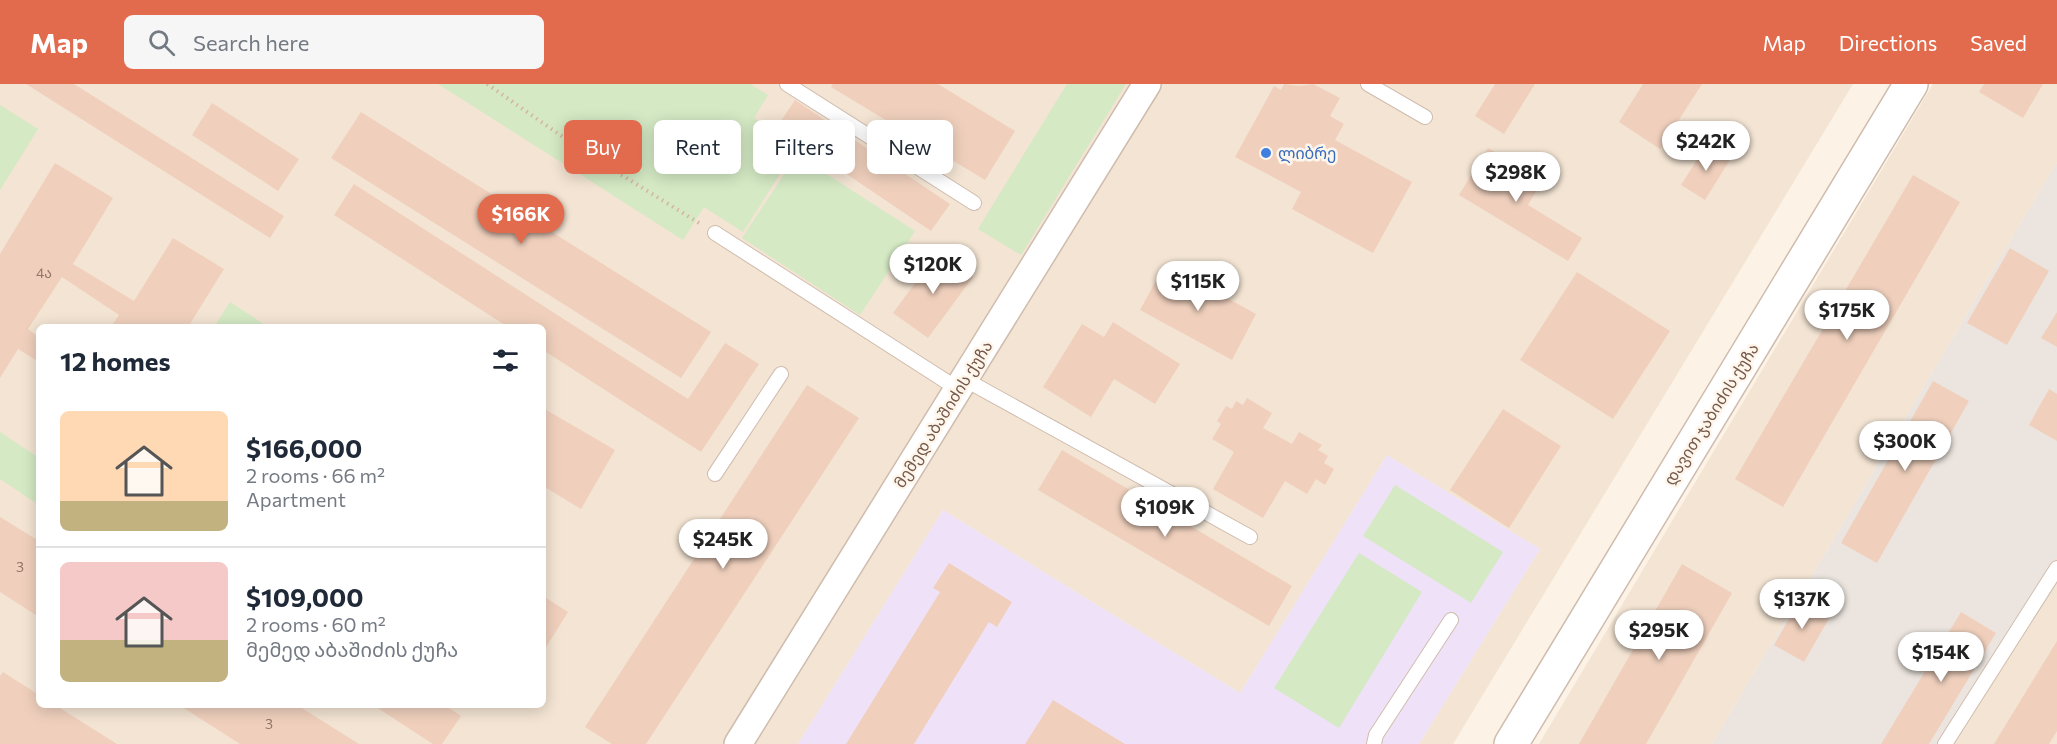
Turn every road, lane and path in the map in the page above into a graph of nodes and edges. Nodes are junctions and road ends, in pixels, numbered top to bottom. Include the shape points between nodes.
1 (487, 84) edge
2 (788, 84) edge
3 (1368, 84) edge
4 (1911, 84) edge
5 (1144, 85) edge
6 (1425, 117) dead end
7 (974, 203) dead end
8 (715, 233) joint
9 (781, 374) dead end
10 (961, 384) junction
11 (715, 474) dead end
12 (1250, 537) dead end
13 (2057, 568) edge
14 (1451, 620) dead end
15 (738, 744) edge
16 (1374, 744) edge
17 (1511, 744) edge
18 (1945, 744) edge

1 - 8 path via 583,151
2 - 7 lane
3 - 6 lane
4 - 17 street, დავით ჯაბიძის ქუჩა
5 - 10 street, მემედ აბაშიძის ქუჩა
8 - 10 lane
9 - 11 lane
10 - 12 lane
10 - 15 street, მემედ აბაშიძის ქუჩა
13 - 18 lane
14 - 16 lane via 1376,735

